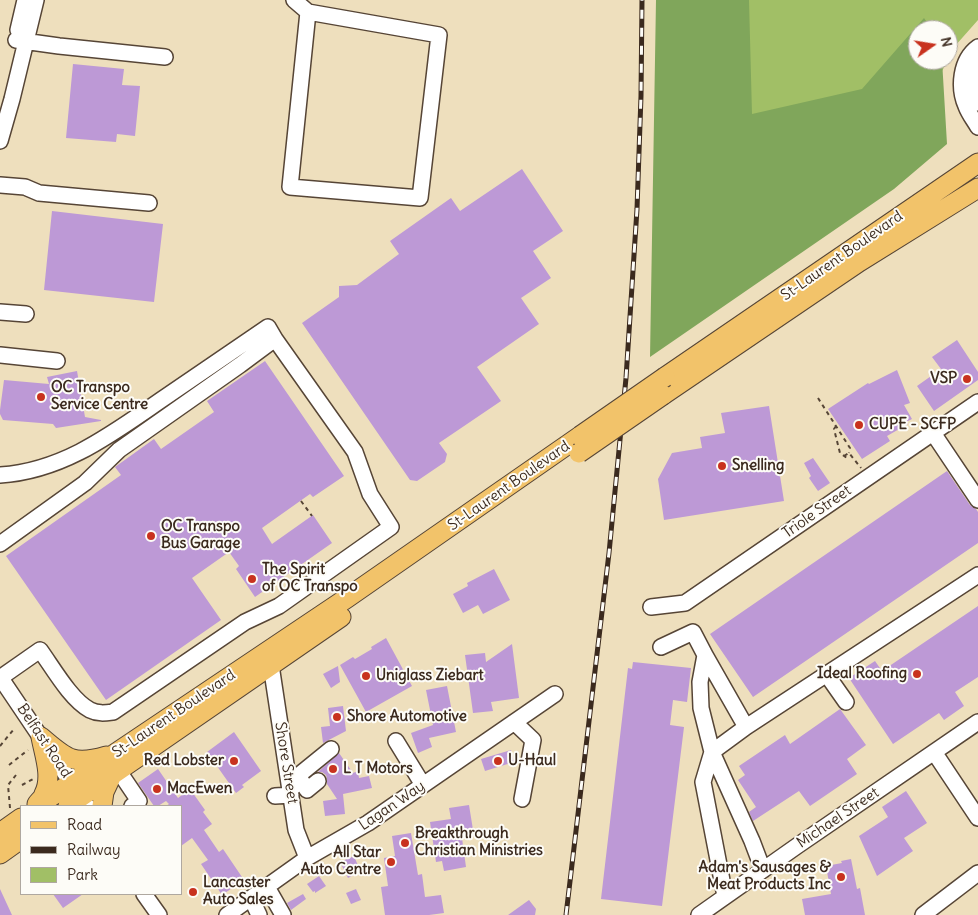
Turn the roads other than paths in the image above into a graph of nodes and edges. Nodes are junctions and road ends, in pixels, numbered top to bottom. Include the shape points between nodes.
1 (25, 0) edge
2 (36, 0) edge
3 (294, 0) edge
4 (308, 12) junction
5 (21, 41) junction
6 (978, 47) edge
7 (165, 57) dead end
8 (978, 62) edge
9 (978, 102) edge
10 (0, 127) edge
11 (978, 127) edge
12 (0, 131) edge
13 (0, 140) edge
14 (978, 163) edge
15 (0, 185) edge
16 (978, 188) edge
17 (149, 203) dead end
18 (0, 312) edge
19 (26, 314) dead end
20 (272, 333) junction
21 (0, 355) edge
22 (57, 361) dead end
23 (664, 386) junction
24 (978, 402) edge
25 (933, 433) junction
26 (579, 445) junction
27 (0, 475) edge
28 (978, 500) edge
29 (0, 544) edge
30 (978, 575) edge
31 (651, 608) dead end
32 (661, 647) dead end
33 (705, 656) junction
34 (271, 665) junction
35 (827, 675) junction
36 (0, 678) edge
37 (555, 694) dead end
38 (846, 702) dead end
39 (514, 722) junction
40 (978, 722) edge
41 (746, 727) junction
42 (396, 741) dead end
43 (35, 743) junction
44 (332, 749) dead end
45 (712, 752) junction
46 (934, 752) junction
47 (116, 766) junction
48 (318, 781) dead end
49 (423, 785) junction
50 (294, 788) junction
51 (275, 796) dead end
52 (77, 798) edge
53 (522, 799) dead end
54 (37, 805) edge
55 (41, 805) edge
56 (102, 805) edge
57 (133, 805) edge
58 (16, 813) edge
59 (978, 818) edge
60 (0, 833) edge
61 (20, 840) edge
62 (0, 854) edge
63 (307, 858) junction
64 (763, 870) junction
65 (978, 874) edge
66 (267, 887) junction
67 (145, 895) edge
68 (725, 896) junction
69 (251, 898) junction
70 (158, 915) edge
71 (227, 915) edge
72 (259, 915) edge
73 (283, 915) edge
74 (699, 915) edge
75 (923, 915) edge

1 - 5 street
2 - 5 street
3 - 4 street
4 - 4 street via 439,35 420,198 290,187
5 - 7 street
5 - 10 street via 6,83
5 - 13 street
6 - 11 street via 966,60 962,81 964,104
8 - 9 street via 974,80
10 - 12 street
14 - 23 main road, St-Laurent Boulevard
15 - 17 street via 26,187 39,193
16 - 23 main road, St-Laurent Boulevard
18 - 19 street
20 - 27 street via 82,452 46,466
20 - 29 street via 240,365 119,450 85,483
20 - 36 street via 354,452 370,494 391,527 279,606 245,622 113,712 90,710 78,700 40,650
21 - 22 street
23 - 26 main road, St-Laurent Boulevard, bridge
24 - 25 street, Triole Street
25 - 28 street
25 - 31 street, Triole Street via 685,603
26 - 34 main road, St-Laurent Boulevard
26 - 47 main road, St-Laurent Boulevard via 347,598
30 - 35 street
32 - 33 street via 694,632
33 - 41 street
33 - 45 street via 700,682 701,708
34 - 47 main road, St-Laurent Boulevard
34 - 50 street, Shore Street
35 - 38 street
35 - 41 street
36 - 43 street, Belfast Road
37 - 39 street, Lagan Way
39 - 49 street, Lagan Way
39 - 53 street via 534,740
40 - 46 street, Michael Street
41 - 45 street
42 - 49 street
43 - 47 main road via 76,760 93,760
43 - 52 street, Belfast Road
43 - 54 main road via 48,781
44 - 50 street via 299,774
45 - 64 street
45 - 68 street via 703,782
46 - 59 street
46 - 64 street, Michael Street
47 - 52 main road, St-Laurent Boulevard
47 - 56 main road via 104,792
47 - 57 street via 139,801
48 - 50 street via 307,790
49 - 63 street, Lagan Way via 368,823
50 - 51 street
50 - 63 street, Shore Street via 296,830
52 - 55 main road, St-Laurent Boulevard
58 - 60 main road
61 - 62 main road
63 - 66 street, Lagan Way
64 - 68 street, Michael Street
65 - 75 street
66 - 69 street, Lagan Way
66 - 73 street
67 - 70 street
68 - 74 street, Michael Street
69 - 71 street, Lagan Way
69 - 72 street

